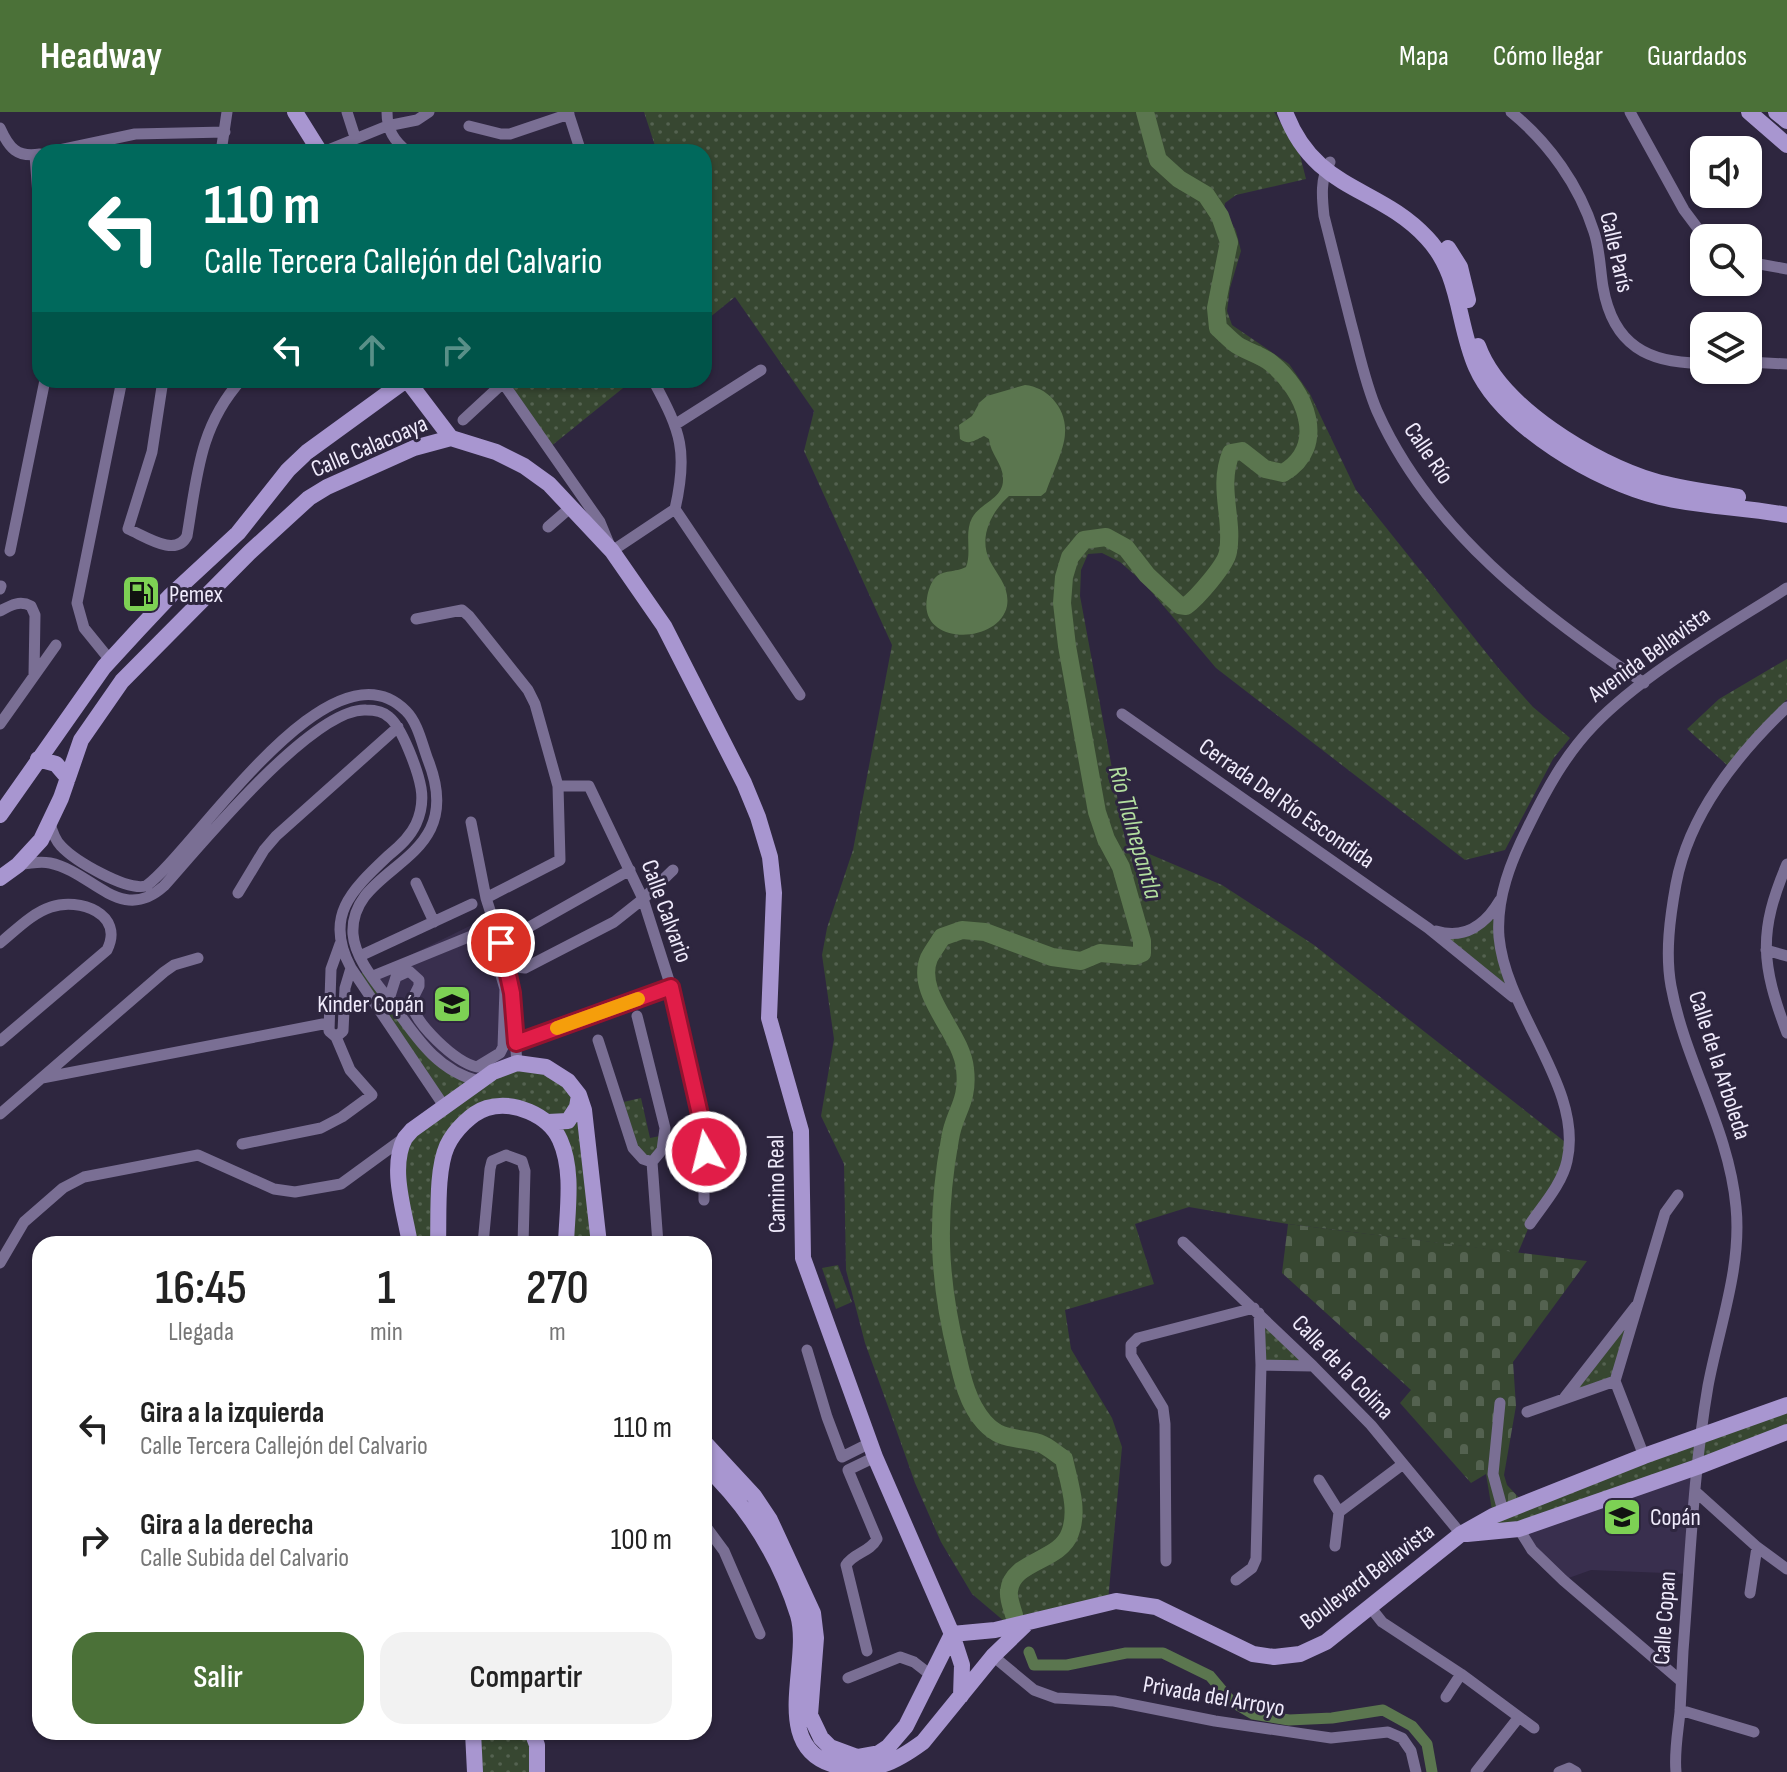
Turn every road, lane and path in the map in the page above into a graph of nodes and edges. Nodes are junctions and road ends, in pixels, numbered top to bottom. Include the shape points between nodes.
1 (227, 112) edge
2 (295, 112) edge
3 (347, 112) edge
4 (387, 112) edge
5 (429, 112) edge
6 (1285, 112) edge
7 (1295, 112) edge
8 (1511, 112) edge
9 (1630, 112) edge
10 (1749, 112) edge
11 (1776, 112) edge
12 (568, 113) edge
13 (1787, 121) edge
14 (387, 126) junction
15 (469, 126) dead end
16 (0, 128) edge
17 (225, 132) junction
18 (355, 137) junction
19 (88, 144) edge
20 (223, 144) edge
21 (317, 144) edge
22 (340, 144) edge
23 (399, 144) edge
24 (578, 144) edge
25 (1787, 145) edge
26 (32, 154) edge
27 (1327, 166) junction
28 (1694, 224) edge
29 (1762, 265) edge
30 (1787, 269) edge
31 (1690, 363) edge
32 (1762, 363) edge
33 (1787, 364) edge
34 (761, 370) dead end
35 (43, 388) edge
36 (120, 388) edge
37 (162, 388) edge
38 (235, 388) edge
39 (396, 388) edge
40 (413, 388) edge
41 (495, 388) edge
42 (507, 388) edge
43 (657, 388) edge
44 (463, 420) dead end
45 (676, 424) junction
46 (451, 438) junction
47 (1787, 504) edge
48 (571, 507) junction
49 (675, 509) junction
50 (1787, 515) edge
51 (548, 527) dead end
52 (238, 533) junction
53 (10, 551) dead end
54 (251, 551) junction
55 (612, 551) junction
56 (1787, 588) edge
57 (0, 611) edge
58 (416, 619) dead end
59 (56, 645) dead end
60 (110, 660) junction
61 (34, 675) junction
62 (1644, 683) junction
63 (800, 695) dead end
64 (1787, 707) edge
65 (1122, 714) dead end
66 (713, 721) joint
67 (0, 724) edge
68 (398, 727) junction
69 (38, 759) junction
70 (68, 778) junction
71 (558, 786) junction
72 (0, 815) edge
73 (471, 822) dead end
74 (50, 823) junction
75 (87, 864) junction
76 (1787, 864) edge
77 (18, 865) junction
78 (630, 870) junction
79 (673, 870) dead end
80 (78, 875) junction
81 (0, 878) edge
82 (416, 883) dead end
83 (238, 893) dead end
84 (486, 898) junction
85 (643, 899) junction
86 (1501, 899) junction
87 (472, 904) dead end
88 (434, 922) junction
89 (1428, 928) junction
90 (0, 943) edge
91 (501, 943) junction
92 (340, 944) junction
93 (1766, 950) junction
94 (360, 956) junction
95 (1787, 956) edge
96 (198, 958) dead end
97 (353, 972) junction
98 (371, 972) junction
99 (671, 987) junction
100 (389, 999) junction
101 (1516, 1001) junction
102 (637, 1016) dead end
103 (328, 1023) junction
104 (1787, 1033) edge
105 (336, 1037) junction
106 (598, 1040) dead end
107 (0, 1041) edge
108 (516, 1043) junction
109 (517, 1063) junction
110 (42, 1078) junction
111 (479, 1081) junction
112 (579, 1095) junction
113 (444, 1106) junction
114 (0, 1114) edge
115 (548, 1122) junction
116 (405, 1138) junction
117 (242, 1144) dead end
118 (652, 1162) junction
119 (1678, 1195) dead end
120 (704, 1200) dead end
121 (439, 1217) junction
122 (406, 1218) junction
123 (1530, 1224) dead end
124 (409, 1236) edge
125 (438, 1236) edge
126 (484, 1236) edge
127 (523, 1236) edge
128 (566, 1236) edge
129 (598, 1236) edge
130 (657, 1236) edge
131 (1183, 1242) dead end
132 (0, 1263) edge
133 (1641, 1300) junction
134 (1256, 1310) junction
135 (807, 1350) dead end
136 (1261, 1365) junction
137 (1313, 1366) junction
138 (1615, 1381) junction
139 (1565, 1397) junction
140 (1500, 1403) dead end
141 (1787, 1405) edge
142 (1527, 1412) dead end
143 (1787, 1432) edge
144 (1700, 1436) junction
145 (872, 1450) junction
146 (712, 1451) edge
147 (1644, 1456) junction
148 (842, 1457) junction
149 (1403, 1464) junction
150 (1697, 1467) junction
151 (848, 1470) junction
152 (712, 1473) edge
153 (1319, 1480) dead end
154 (1696, 1492) junction
155 (1503, 1511) junction
156 (1339, 1512) junction
157 (1519, 1529) junction
158 (1461, 1534) junction
159 (712, 1535) edge
160 (1335, 1546) dead end
161 (1756, 1553) junction
162 (1166, 1561) dead end
163 (1787, 1569) edge
164 (1236, 1580) dead end
165 (1750, 1593) dead end
166 (1371, 1608) junction
167 (760, 1634) dead end
168 (952, 1634) junction
169 (997, 1644) junction
170 (867, 1651) dead end
171 (1461, 1674) junction
172 (932, 1676) junction
173 (848, 1678) dead end
174 (1681, 1681) junction
175 (923, 1694) junction
176 (1446, 1697) dead end
177 (956, 1702) junction
178 (1680, 1710) junction
179 (1519, 1717) junction
180 (1534, 1728) dead end
181 (1754, 1732) dead end
182 (473, 1740) edge
183 (538, 1740) edge
184 (475, 1772) edge
185 (531, 1772) edge
186 (537, 1772) edge
187 (1416, 1772) edge
188 (1476, 1772) edge
189 (1559, 1772) edge
190 (1576, 1772) edge
191 (1676, 1772) edge

1 - 17 street
2 - 21 street
3 - 18 street
4 - 14 street
5 - 14 street
6 - 27 street via 1300,143
7 - 27 street
8 - 31 street, Calle París via 1560,164 1586,209 1608,311 1620,332 1657,360
9 - 28 street
10 - 25 street
11 - 13 street
12 - 15 street via 510,134
12 - 24 street
14 - 18 street
14 - 23 street
16 - 26 street via 15,152
17 - 19 street via 135,134
17 - 20 street
18 - 22 street
27 - 47 street via 1405,205 1437,233 1460,267 1475,337 1491,372 1550,427 1610,464 1652,480
27 - 50 street via 1353,190 1397,213 1440,252 1477,369 1503,406 1545,441 1649,494
27 - 62 street, Calle Río via 1324,216 1363,369 1377,409 1408,465 1482,557 1514,587
29 - 30 street
32 - 33 street
34 - 45 street
35 - 53 street
36 - 60 street via 77,603 84,628
37 - 38 street via 152,452 128,529 177,547 187,536 204,441
39 - 52 street via 298,461
40 - 46 street
41 - 44 street
42 - 55 street via 600,522
43 - 45 street
45 - 49 street via 682,480
46 - 48 street, Calle Calacoaya via 524,466
46 - 54 street, Calle Calacoaya via 414,448 327,487
48 - 51 street
48 - 55 street, Calle Calacoaya
49 - 55 street
49 - 63 street
52 - 54 street via 250,537
52 - 60 street
54 - 70 street, Calle Calacoaya via 122,681 81,740
55 - 66 street, Calle Calacoaya via 664,626
56 - 62 street, Avenida Bellavista
57 - 61 street via 25,602 31,606
58 - 71 street via 462,610 532,696
59 - 61 street
60 - 69 street
61 - 67 street
62 - 86 street, Avenida Bellavista via 1594,725 1565,761 1519,845
64 - 144 street, Calle de la Arboleda via 1708,801 1676,880 1671,920 1671,984 1727,1157 1737,1211 1733,1276
65 - 89 street, Cerrada Del Río Escondida
66 - 145 street, Camino Real via 744,783 770,857 774,893 769,1018 801,1131 803,1258
68 - 80 street via 385,714 362,710 348,713 301,744 150,898 122,899
68 - 83 street via 276,836
68 - 92 street via 421,786 420,813 411,834 345,903
69 - 70 street via 56,764
69 - 72 street
70 - 74 street, Calle Calacoaya
71 - 78 street, Calle Calvario via 589,786
71 - 84 street via 560,860
73 - 84 street
74 - 75 street via 62,848
74 - 77 street, Calle Calacoaya
75 - 80 street via 79,866
75 - 94 street via 120,883 146,886 277,743 346,697 390,701 414,723 436,779 438,804 422,844 357,909 353,934
76 - 93 street via 1772,902
77 - 80 street via 49,863
77 - 81 street, Calle Calacoaya
78 - 85 street, Calle Calvario
78 - 91 street
79 - 85 street
82 - 88 street
84 - 91 street
85 - 91 street via 605,927 520,969
85 - 99 street, Calle Calvario
86 - 89 street, Cerrada Del Río Escondida via 1471,931 1446,934
86 - 101 street, Avenida Bellavista via 1499,938
87 - 88 street
88 - 94 street
89 - 101 street, Cerrada Del Río Escondida
90 - 107 street via 54,906 80,905 112,926 107,950
91 - 108 street
92 - 97 street
92 - 103 street via 331,969
93 - 95 street
93 - 104 street via 1768,978
94 - 98 street
96 - 110 street via 164,972
97 - 98 street
97 - 105 street via 345,988 343,1031
97 - 113 street
98 - 100 street
98 - 100 street via 487,933 505,989 503,1047 477,1067 465,1063 414,1013 411,1002 419,980 409,971 396,977
99 - 108 street
99 - 120 street, Calle Calvario via 704,1132
100 - 111 street via 425,1049 455,1072
101 - 123 street via 1559,1090 1569,1130 1566,1164
102 - 118 street via 665,1128 662,1150
103 - 105 street
103 - 110 street
105 - 117 street via 346,1063 372,1095 321,1128
106 - 118 street via 633,1148
108 - 109 street
109 - 111 street
109 - 112 street via 546,1067
110 - 114 street
111 - 113 street
112 - 115 street via 568,1121
112 - 129 street
113 - 116 street
115 - 121 street via 521,1109 486,1108 458,1128 443,1164
115 - 128 street via 566,1161
116 - 122 street via 398,1164
116 - 132 street via 341,1184 295,1192 274,1189 198,1155 84,1177 24,1222
118 - 130 street
119 - 133 street via 1665,1213
121 - 122 street via 422,1228
121 - 125 street
122 - 124 street
126 - 127 street via 492,1161 506,1155 522,1161 525,1171
131 - 134 street, Calle de la Colina
133 - 138 street
133 - 139 street
134 - 136 street
134 - 137 street, Calle de la Colina
134 - 162 street via 1138,1338 1131,1345 1131,1355 1163,1408
135 - 148 street
136 - 137 street
136 - 164 street via 1256,1559
137 - 149 street, Calle de la Colina
138 - 139 street
138 - 147 street
139 - 142 street
140 - 155 street via 1493,1474
141 - 144 street, Boulevard Bellavista
143 - 150 street, Boulevard Bellavista
144 - 147 street, Boulevard Bellavista
144 - 150 street, Calle de la Arboleda
145 - 148 street
145 - 151 street
145 - 168 street, Camino Real
146 - 175 street via 762,1508 813,1613 810,1715 821,1738 846,1755 879,1753 899,1736
147 - 155 street, Boulevard Bellavista
148 - 151 street
149 - 156 street
149 - 158 street, Calle de la Colina
150 - 154 street, Calle Copan
150 - 157 street, Boulevard Bellavista
151 - 170 street via 877,1539 846,1565
152 - 177 street, Boulevard Bellavista via 757,1525 792,1599 802,1639 795,1715 798,1730 814,1753 833,1764 874,1769 923,1742
153 - 156 street
154 - 161 street
154 - 174 street, Calle Copan
155 - 158 street, Boulevard Bellavista
156 - 160 street
157 - 158 street, Boulevard Bellavista
157 - 174 street via 1563,1580
158 - 166 street, Boulevard Bellavista
159 - 167 street
161 - 163 street
161 - 165 street
166 - 169 street, Boulevard Bellavista via 1326,1642 1300,1654 1274,1657 1253,1654 1156,1607 1108,1601 1023,1625
166 - 171 street via 1382,1622
168 - 169 street
168 - 172 street
168 - 177 street, Camino Real via 962,1665
169 - 177 street, Boulevard Bellavista
169 - 187 street, Privada del Arroyo via 1034,1690 1056,1698 1114,1701 1331,1738 1388,1732 1402,1738
171 - 176 street
171 - 179 street
172 - 173 street via 900,1657
172 - 175 street
174 - 178 street, Calle Copan
175 - 177 street via 933,1712
178 - 181 street
178 - 191 street, Calle Copan
179 - 180 street
179 - 188 street
182 - 184 street
183 - 185 street
183 - 186 street
189 - 190 street

